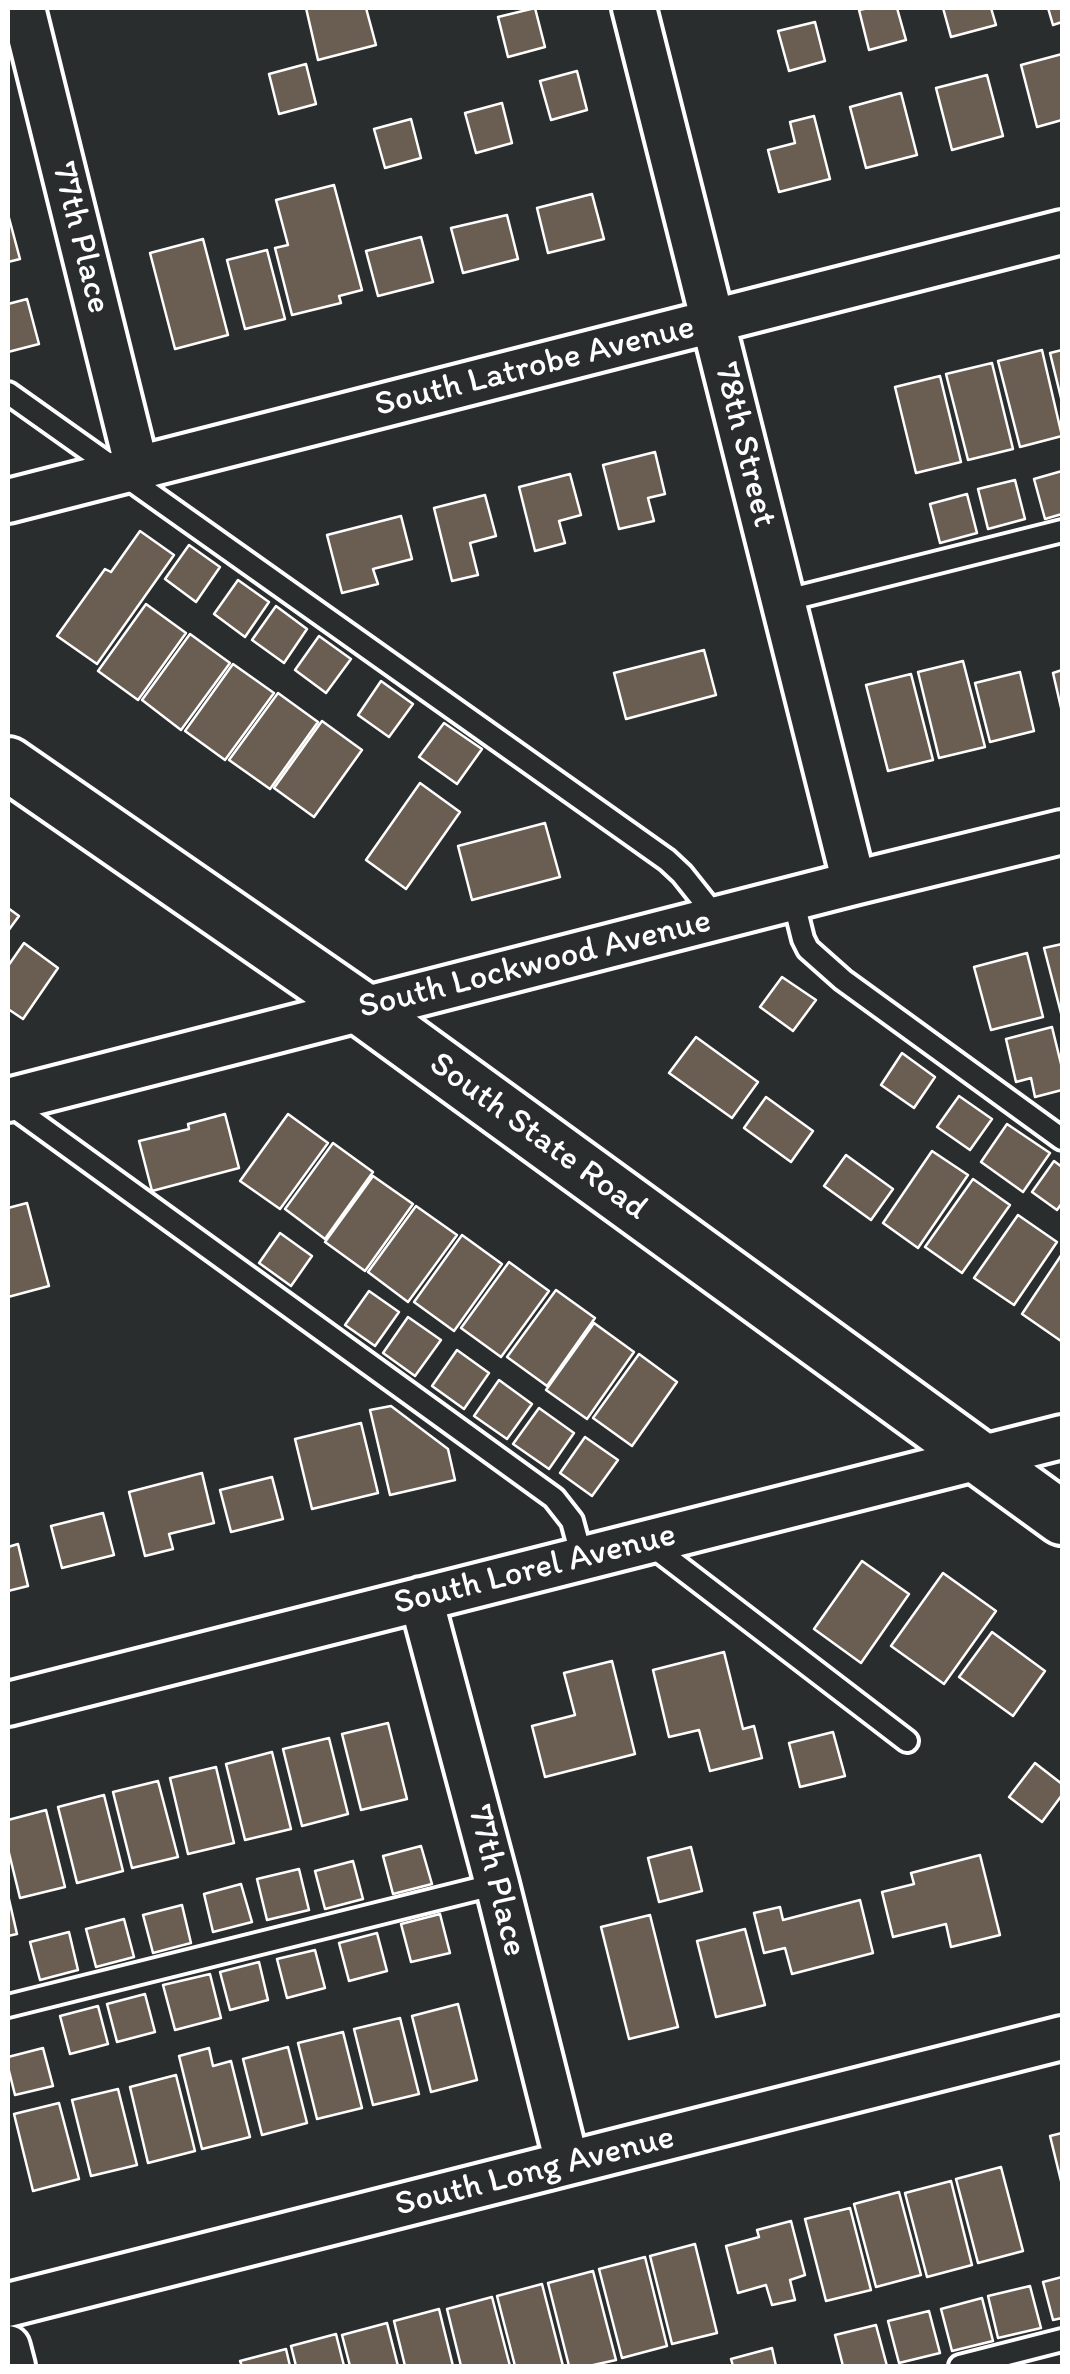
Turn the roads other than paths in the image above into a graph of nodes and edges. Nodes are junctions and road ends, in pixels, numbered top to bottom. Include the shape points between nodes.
1 (22, 8) edge
2 (634, 8) edge
3 (1062, 232) edge
4 (712, 321) junction
5 (8, 393) edge
6 (128, 470) junction
7 (8, 501) edge
8 (1062, 531) edge
9 (783, 601) junction
10 (8, 764) edge
11 (1062, 832) edge
12 (854, 883) junction
13 (793, 899) junction
14 (716, 918) junction
15 (362, 1009) junction
16 (8, 1101) edge
17 (1062, 1140) edge
18 (1062, 1436) edge
19 (977, 1458) junction
20 (1062, 1518) edge
21 (647, 1542) junction
22 (582, 1558) junction
23 (421, 1599) junction
24 (8, 1704) edge
25 (907, 1741) dead end
26 (497, 1884) junction
27 (8, 2006) edge
28 (1062, 2038) edge
29 (567, 2164) junction
30 (8, 2305) edge
31 (1062, 2340) edge
32 (8, 2347) edge
33 (13, 2366) edge
34 (960, 2366) edge

1 - 6 street, 77th Place
2 - 4 street, 78th Street
3 - 4 street, South Latrobe Avenue
4 - 6 street, South Latrobe Avenue
4 - 9 street, 78th Street
5 - 6 lane
6 - 7 street, South Latrobe Avenue
6 - 14 lane via 667,860
8 - 9 lane
9 - 12 street, 78th Street
10 - 15 street, South State Road
11 - 12 street, South Lockwood Avenue
12 - 13 street, South Lockwood Avenue
13 - 14 street, South Lockwood Avenue
13 - 17 lane via 808,949
14 - 15 street, South Lockwood Avenue
15 - 16 street, South Lockwood Avenue
15 - 19 street, South State Road
16 - 22 lane via 554,1498 572,1522
18 - 19 street, South Lorel Avenue
19 - 20 street, South State Road
19 - 21 street, South Lorel Avenue
21 - 22 street, South Lorel Avenue
21 - 25 lane
22 - 23 street, South Lorel Avenue
23 - 24 street, South Lorel Avenue
23 - 26 street, 77th Place
26 - 27 lane
26 - 29 street, 77th Place
28 - 29 street, South Long Avenue
29 - 30 street, South Long Avenue
31 - 34 lane
32 - 33 street

